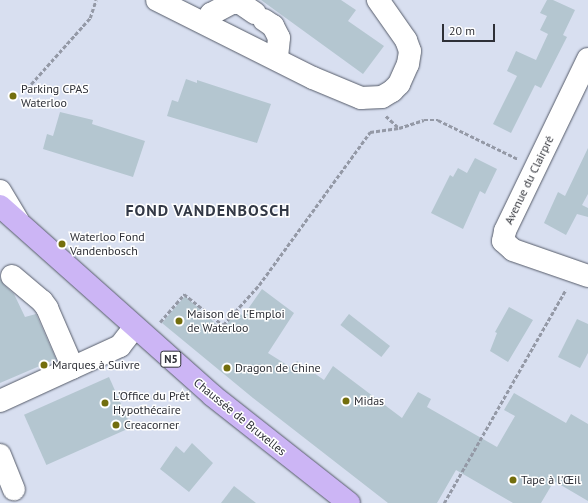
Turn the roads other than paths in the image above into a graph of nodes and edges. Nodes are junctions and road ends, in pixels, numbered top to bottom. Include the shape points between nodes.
1 (157, 0) edge
2 (378, 0) edge
3 (205, 23) junction
4 (277, 58) junction
5 (588, 59) edge
6 (0, 191) edge
7 (0, 206) edge
8 (18, 221) junction
9 (582, 273) edge
10 (12, 276) dead end
11 (141, 332) junction
12 (73, 368) junction
13 (0, 400) edge
14 (0, 455) edge
15 (14, 489) dead end
16 (349, 503) edge

1 - 3 street
2 - 4 street via 406,40 410,51 405,72 392,92 382,97 361,98 313,78
3 - 4 street
3 - 4 street via 211,14 224,5 240,3 273,26 279,38
5 - 9 street, Avenue du Clairpré via 504,231 503,241 513,250
6 - 8 street
7 - 8 main road, Chaussée de Bruxelles / N5
8 - 11 main road, Chaussée de Bruxelles / N5
10 - 12 street via 47,308
11 - 12 street via 120,346
11 - 16 main road, Chaussée de Bruxelles / N5 via 213,396
12 - 13 street
14 - 15 street

